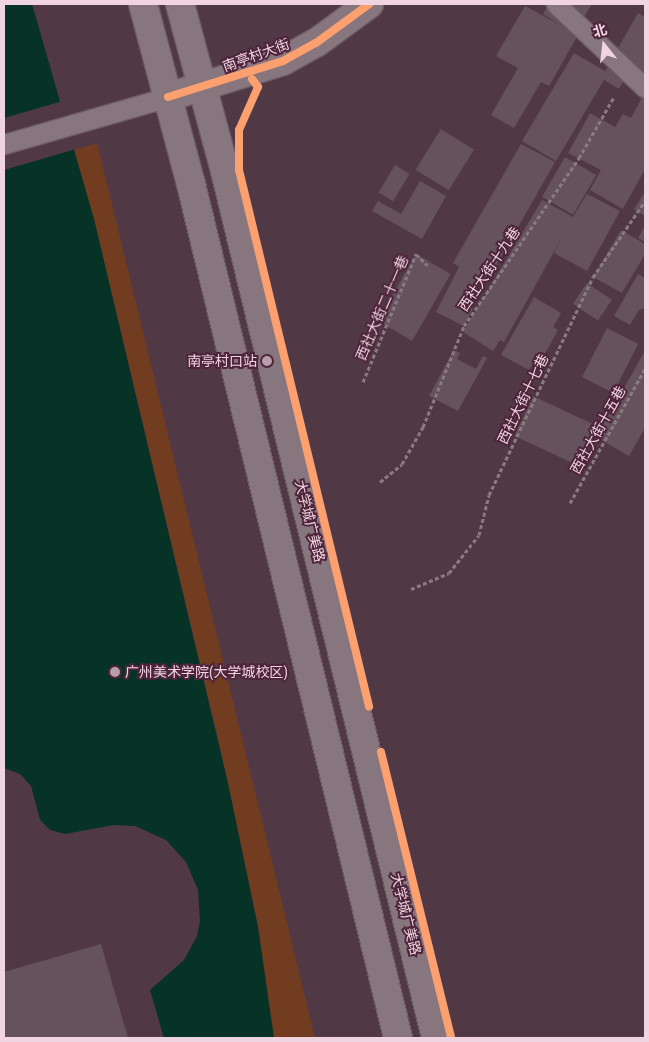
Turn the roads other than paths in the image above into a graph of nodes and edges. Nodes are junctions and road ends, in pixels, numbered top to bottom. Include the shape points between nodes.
1 (143, 4) edge
2 (180, 4) edge
3 (369, 4) edge
4 (556, 4) edge
5 (203, 87) junction
6 (645, 88) edge
7 (168, 97) junction
8 (4, 144) edge
9 (398, 1038) edge
10 (436, 1038) edge

1 - 7 main road
2 - 5 main road, 大学城广美路
3 - 5 main road, 南亭村大街 via 316,43 283,61
4 - 6 lane
5 - 7 main road, 南亭村大街
5 - 10 main road, 大学城广美路
7 - 8 lane
7 - 9 main road

